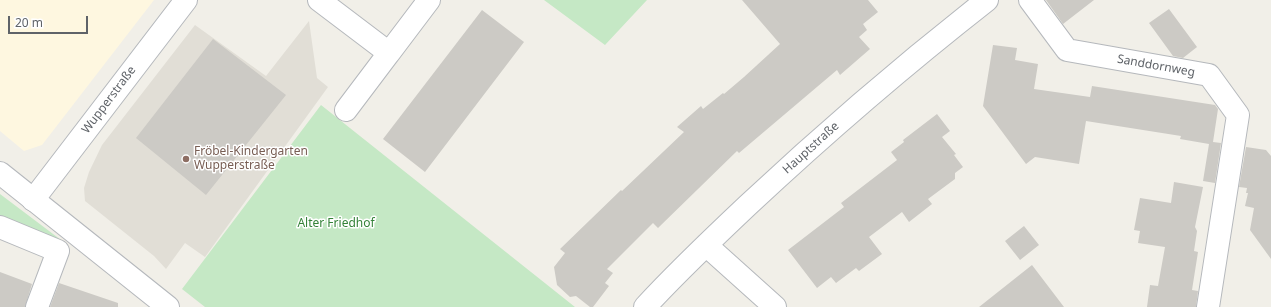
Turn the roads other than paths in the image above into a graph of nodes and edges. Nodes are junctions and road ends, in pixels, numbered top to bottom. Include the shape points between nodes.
1 (186, 0) edge
2 (319, 0) edge
3 (429, 0) edge
4 (1030, 0) edge
5 (985, 1) edge
6 (389, 53) junction
7 (346, 110) dead end
8 (0, 173) edge
9 (33, 200) junction
10 (0, 227) edge
11 (706, 245) junction
12 (37, 307) edge
13 (168, 307) edge
14 (645, 307) edge
15 (775, 307) edge
16 (1208, 307) edge

1 - 9 street, Wupperstraße
2 - 6 street
3 - 6 street
4 - 16 street, Sanddornweg via 1067,50 1208,75 1238,115
5 - 11 street, Hauptstraße via 804,152
6 - 7 street
8 - 9 street
9 - 13 street
10 - 12 street via 58,251
11 - 14 street, Hauptstraße
11 - 15 street

